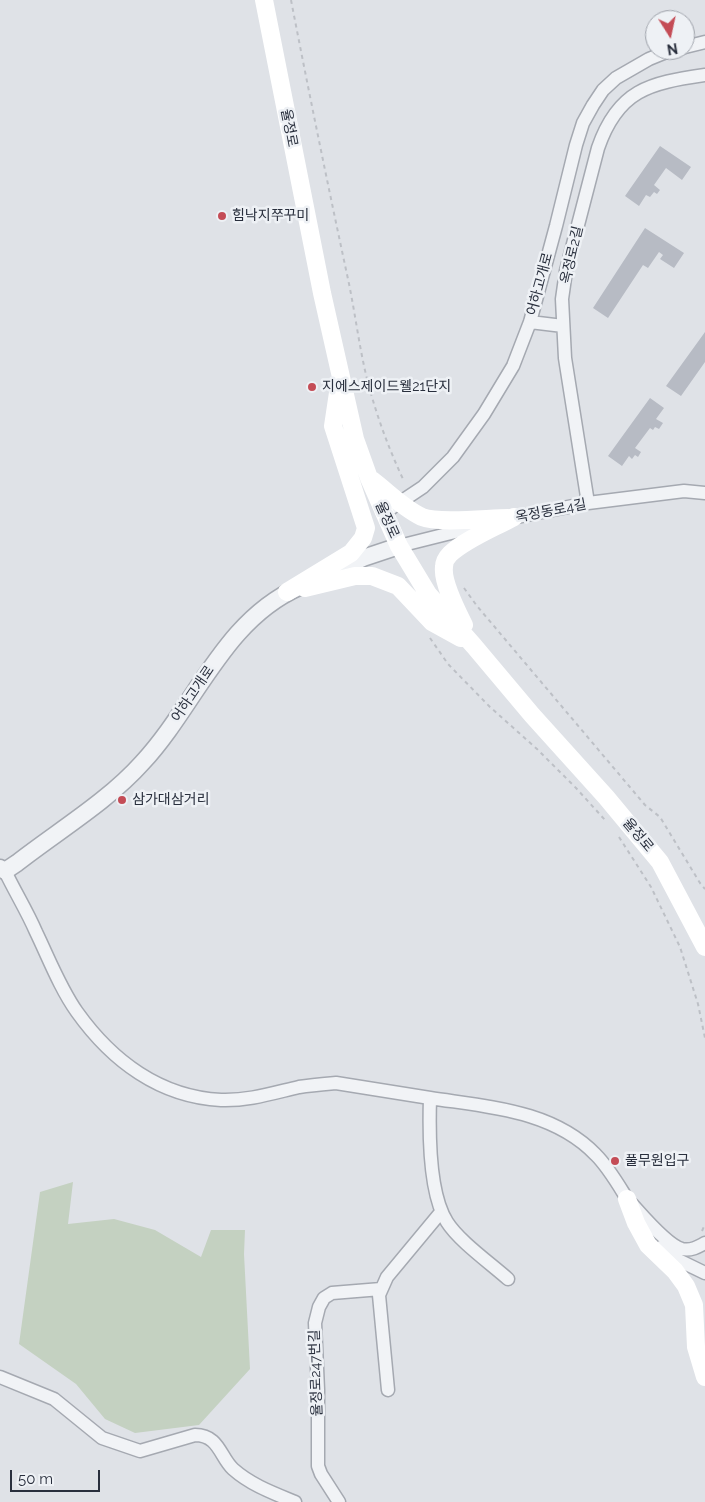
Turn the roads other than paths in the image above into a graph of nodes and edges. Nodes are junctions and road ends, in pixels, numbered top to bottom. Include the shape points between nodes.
1 (264, 0) edge
2 (647, 60) edge
3 (705, 75) edge
4 (530, 322) junction
5 (563, 326) junction
6 (341, 376) junction
7 (369, 478) junction
8 (705, 492) edge
9 (400, 503) junction
10 (588, 503) junction
11 (384, 513) junction
12 (514, 517) junction
13 (399, 546) junction
14 (287, 592) junction
15 (474, 646) junction
16 (2, 873) edge
17 (705, 947) edge
18 (430, 1098) junction
19 (627, 1199) junction
20 (441, 1212) junction
21 (705, 1243) edge
22 (705, 1272) edge
23 (508, 1279) dead end
24 (381, 1289) junction
25 (0, 1377) edge
26 (705, 1377) edge
27 (388, 1390) dead end
28 (294, 1502) edge
29 (339, 1502) edge

1 - 6 main road, 율정로
2 - 4 street, 어하고개로 via 616,78 603,90 583,123
3 - 5 street, 옥정로2길 via 639,91 624,102 604,131 566,271
4 - 5 street
4 - 9 street, 어하고개로 via 513,366 484,414 453,457 423,487
5 - 10 street, 옥정로2길
6 - 7 main road, 율정로 via 355,439
6 - 14 main road via 333,426 366,528 363,538 351,553
7 - 9 main road
7 - 11 main road, 율정로
8 - 10 street, 옥정동로4길 via 684,491
9 - 11 street, 어하고개로
9 - 12 main road via 424,518
10 - 12 street, 옥정동로4길
11 - 13 main road, 율정로
12 - 13 street, 옥정동로4길
12 - 15 main road via 450,554 443,568 454,606
13 - 14 street, 어하고개로 via 363,558
13 - 15 main road, 율정로 via 428,594
14 - 15 main road via 355,576 372,576 398,586 432,622
14 - 16 street, 어하고개로 via 244,625 207,672 161,743 124,782
15 - 17 main road, 율정로 via 660,862
16 - 18 street via 36,930 77,1012 101,1042 151,1081 200,1098 221,1100 336,1083
18 - 19 street via 504,1110 552,1124 595,1154 611,1172
18 - 20 street via 430,1146
19 - 21 street via 675,1246 689,1249
19 - 22 street via 652,1239 672,1257
19 - 26 main road via 648,1245 686,1286 694,1305 696,1347
20 - 23 street via 458,1235
20 - 24 street via 387,1277
24 - 27 street
24 - 29 street, 율정로247번길 via 332,1293 324,1298 315,1323 317,1460 321,1474
25 - 28 street via 54,1399 102,1438 140,1451 202,1435 212,1440 238,1474 256,1486

